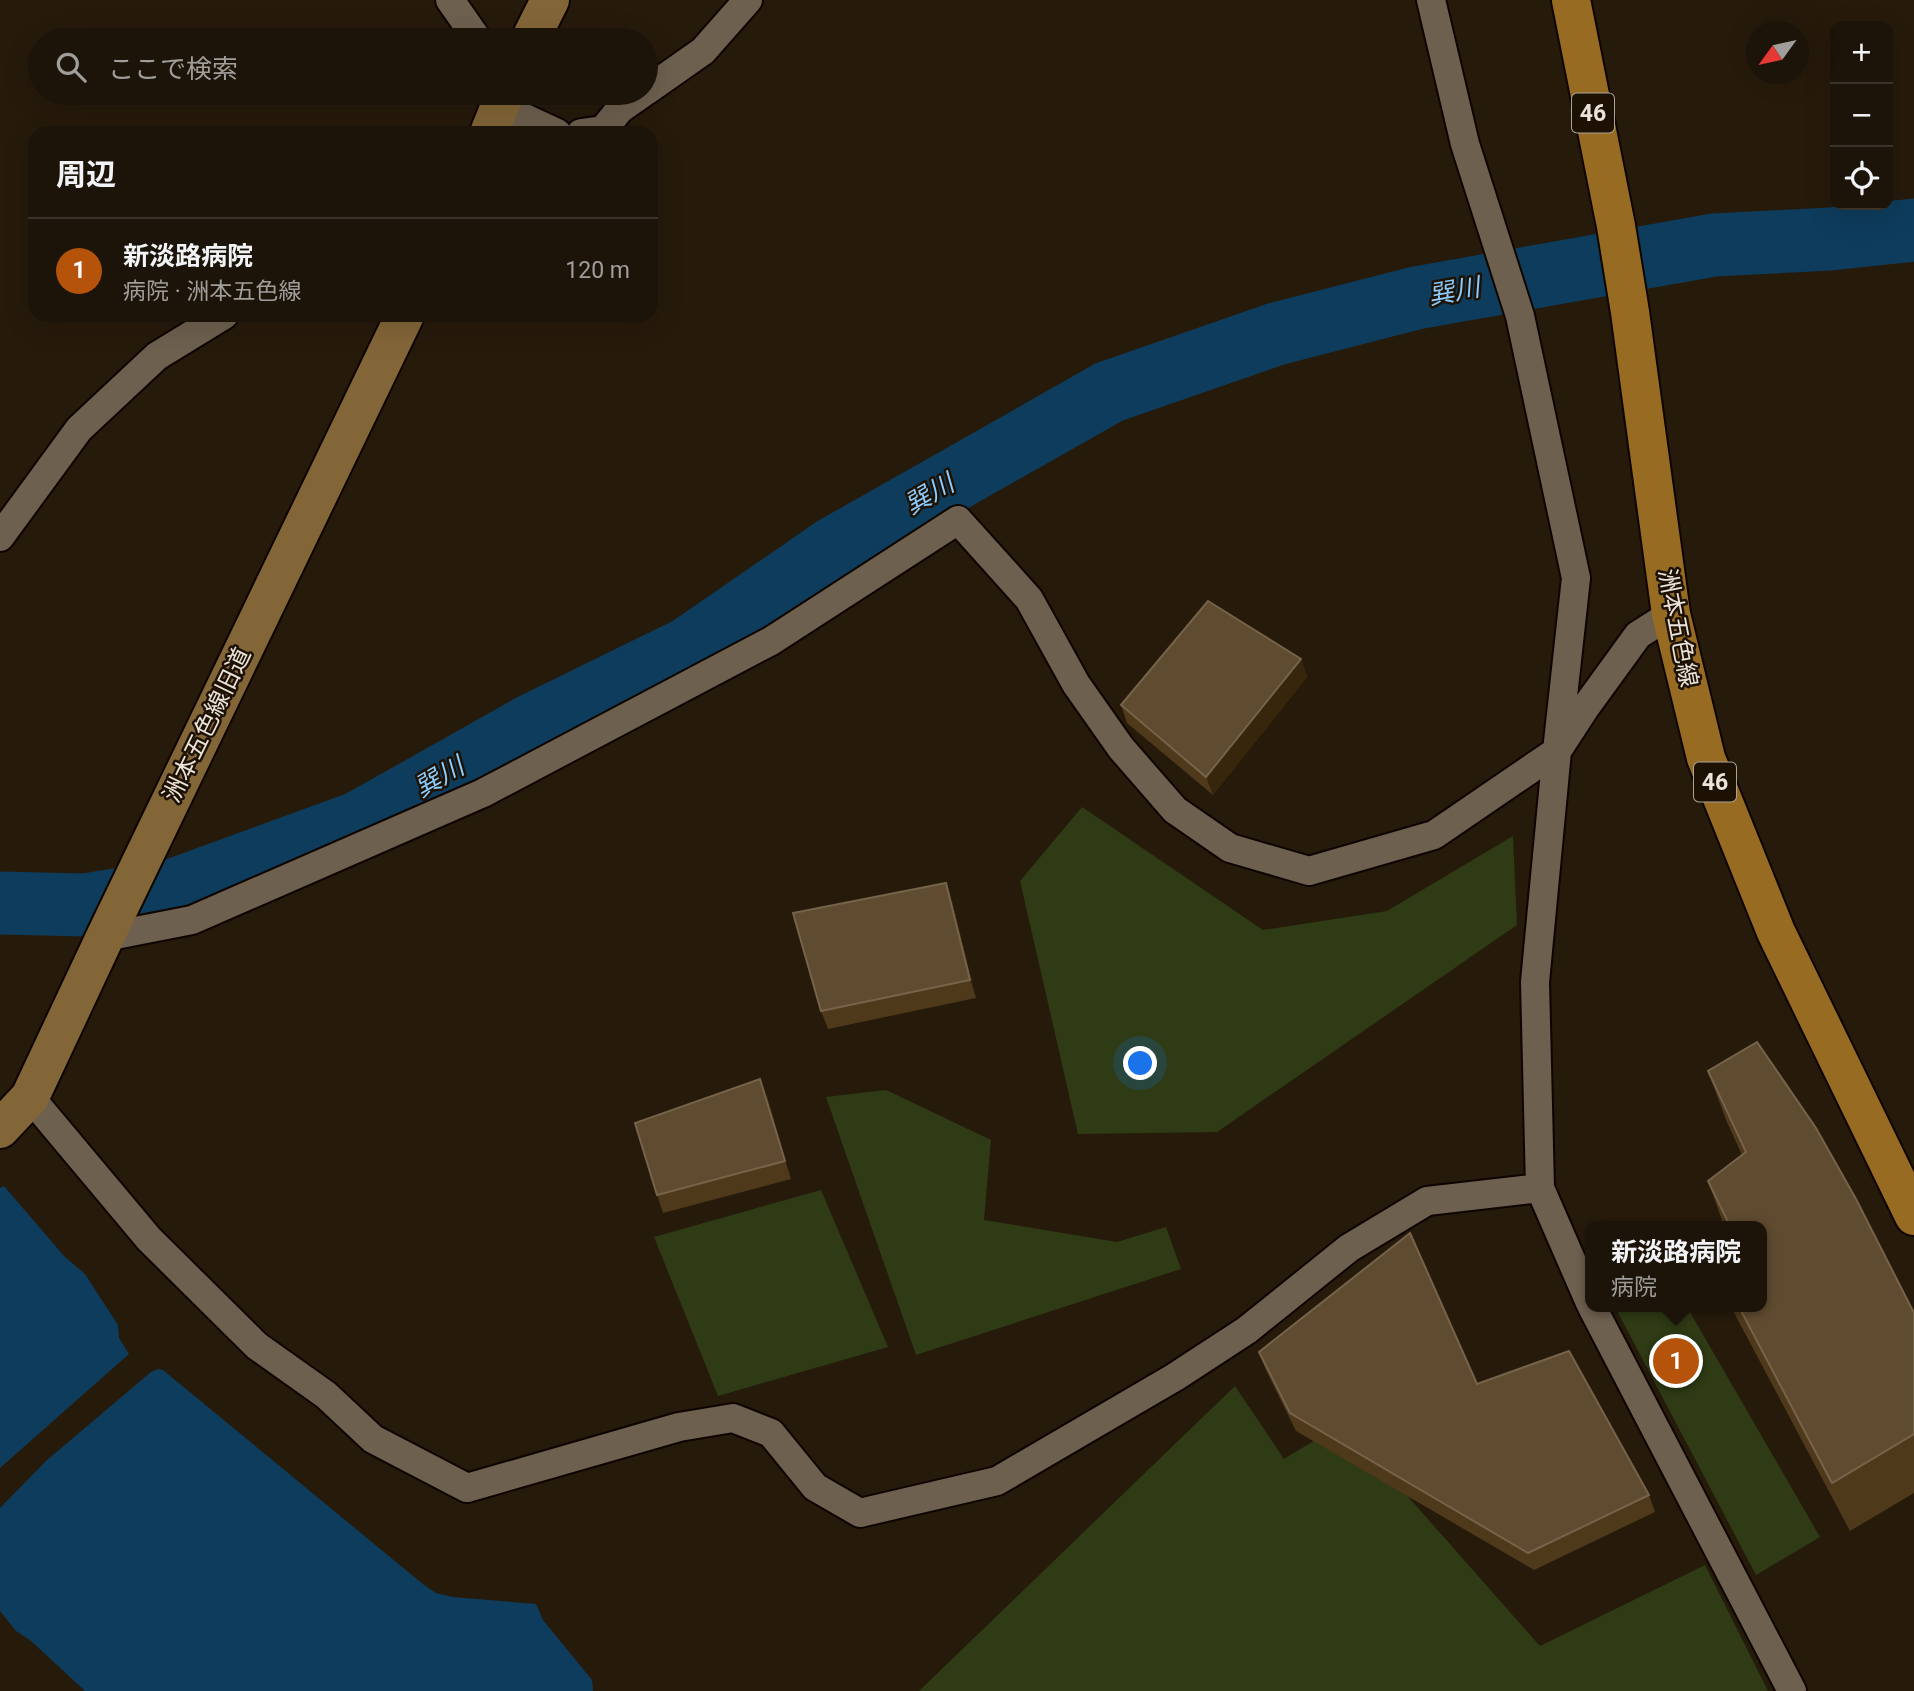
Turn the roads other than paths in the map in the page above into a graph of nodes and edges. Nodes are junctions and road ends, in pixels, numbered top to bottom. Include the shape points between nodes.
1 (450, 0) edge
2 (550, 0) edge
3 (748, 0) edge
4 (1431, 0) edge
5 (1571, 0) edge
6 (470, 28) edge
7 (536, 28) edge
8 (658, 82) edge
9 (624, 105) edge
10 (498, 111) edge
11 (538, 126) edge
12 (606, 126) edge
13 (213, 322) edge
14 (402, 322) edge
15 (0, 537) edge
16 (1671, 614) junction
17 (1557, 751) junction
18 (108, 930) junction
19 (30, 1097) junction
20 (0, 1129) edge
21 (1540, 1188) junction
22 (1914, 1216) edge
23 (1585, 1291) edge
24 (1595, 1312) edge
25 (1792, 1691) edge

1 - 6 street
2 - 7 street
3 - 8 street via 703,51
4 - 17 street via 1465,144 1520,316 1576,578
5 - 16 main road, 洲本五色線 / 46 via 1616,226
9 - 12 street
10 - 11 street
13 - 15 street via 158,356 79,429
14 - 18 street, 洲本五色線旧道
16 - 17 street via 1638,635
16 - 22 main road, 洲本五色線 / 46 via 1706,758 1776,932
17 - 18 street via 1434,835 1308,871 1230,848 1175,810 1121,748 1076,684 1029,598 958,520 771,640 483,793 192,920
17 - 21 street via 1535,982
18 - 19 street, 洲本五色線旧道
19 - 20 street, 洲本五色線旧道
19 - 21 street via 149,1239 257,1346 326,1395 373,1439 467,1488 679,1427 733,1418 771,1433 815,1488 860,1513 996,1481 1237,1337 1349,1248 1427,1201
21 - 23 street
24 - 25 street

